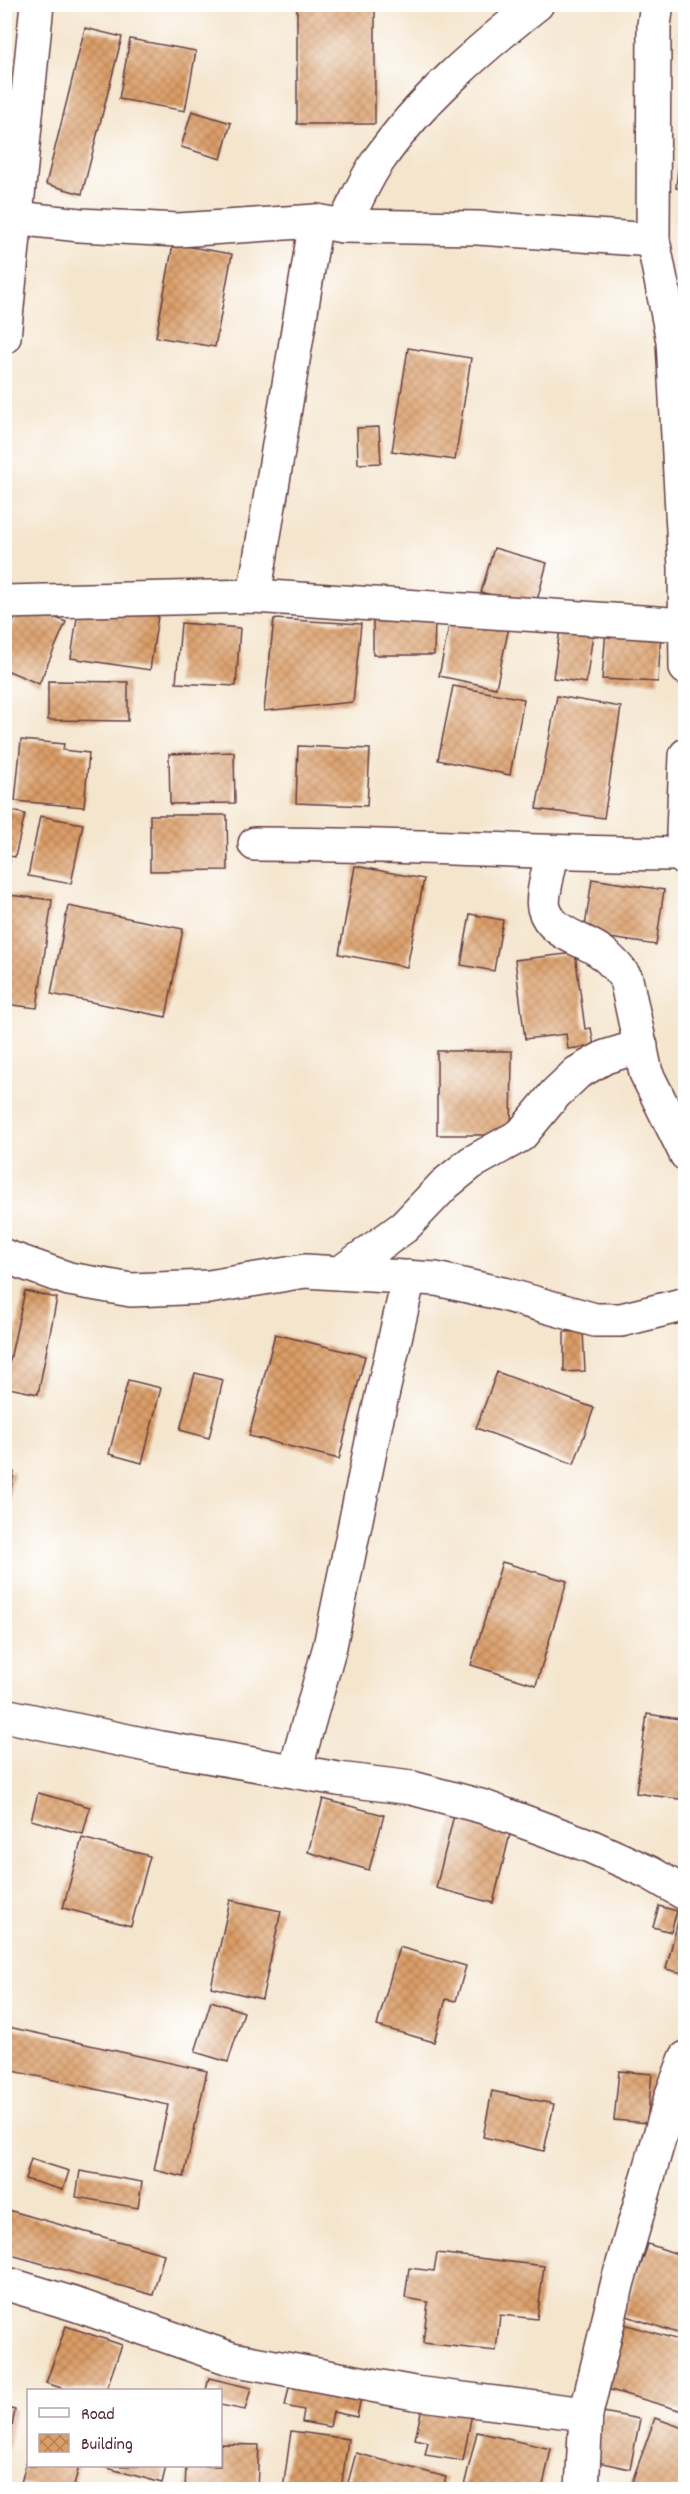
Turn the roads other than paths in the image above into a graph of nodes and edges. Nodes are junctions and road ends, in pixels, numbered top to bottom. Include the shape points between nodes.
1 (37, 4) edge
2 (537, 4) edge
3 (657, 4) edge
4 (329, 223) junction
5 (12, 232) edge
6 (653, 240) junction
7 (4, 337) edge
8 (254, 596) junction
9 (4, 602) edge
10 (685, 625) edge
11 (686, 668) edge
12 (686, 755) edge
13 (255, 844) dead end
14 (685, 845) edge
15 (552, 853) junction
16 (641, 1046) junction
17 (686, 1154) edge
18 (4, 1256) edge
19 (340, 1273) junction
20 (409, 1277) junction
21 (686, 1304) edge
22 (4, 1715) edge
23 (295, 1771) junction
24 (686, 1894) edge
25 (686, 2058) edge
26 (4, 2283) edge
27 (586, 2414) junction
28 (582, 2490) edge

1 - 5 street
2 - 4 street via 431,96
3 - 6 street
4 - 5 street via 178,230 80,225
4 - 6 street
4 - 8 street
5 - 7 street
6 - 10 street via 673,341
8 - 9 street
8 - 10 street
10 - 11 street
12 - 14 street
13 - 15 street via 368,844
14 - 15 street
15 - 16 street via 543,906 557,928 599,950 618,966 626,979
16 - 17 street via 646,1073
16 - 19 street via 605,1057 577,1073 521,1135 471,1163 404,1227
18 - 19 street via 69,1279 131,1290 209,1287 305,1271
19 - 20 street
20 - 21 street via 502,1294 595,1320 621,1320
20 - 23 street via 330,1646
22 - 23 street
23 - 24 street via 412,1788 484,1807 590,1846
25 - 27 street via 618,2281
26 - 27 street via 232,2359 414,2393
27 - 28 street

